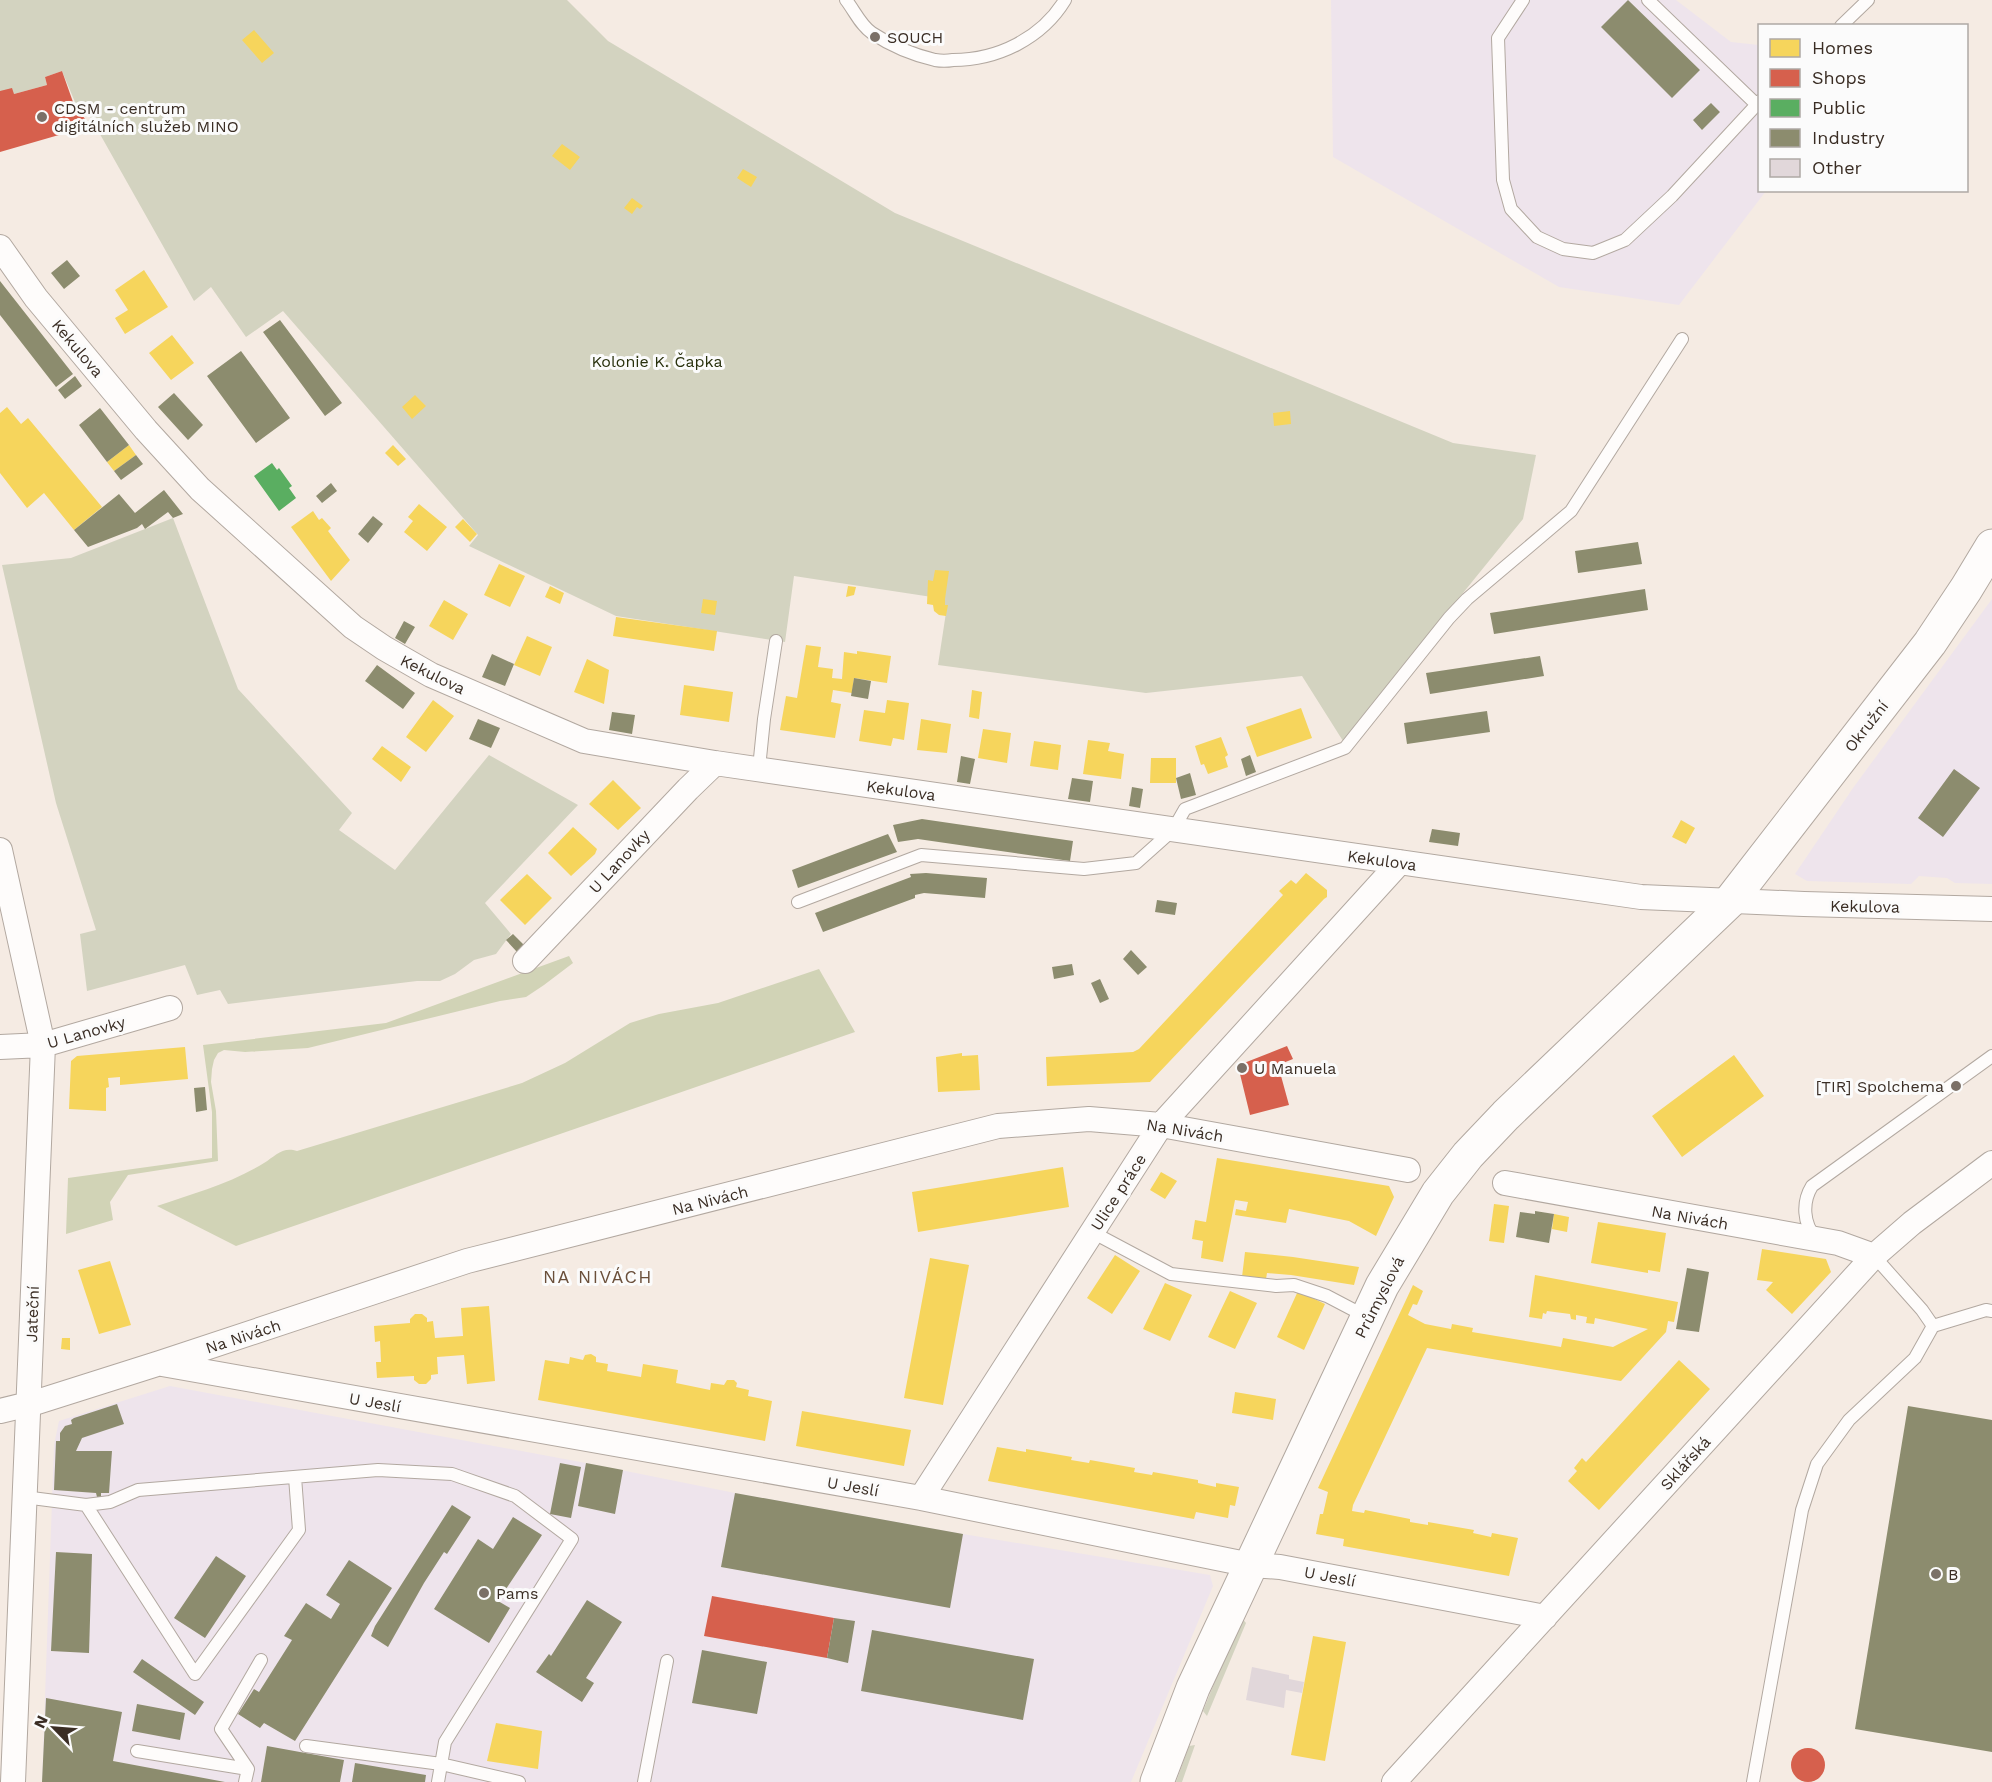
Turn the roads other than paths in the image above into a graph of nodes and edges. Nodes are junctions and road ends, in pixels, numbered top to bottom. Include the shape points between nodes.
1 (846, 0) edge
2 (1065, 0) edge
3 (1523, 0) edge
4 (1648, 0) edge
5 (1868, 0) edge
6 (1843, 24) edge
7 (1758, 102) edge
8 (0, 247) edge
9 (1682, 339) dead end
10 (1992, 546) edge
11 (776, 641) dead end
12 (715, 763) junction
13 (759, 768) junction
14 (1173, 830) junction
15 (0, 850) edge
16 (1401, 862) junction
17 (1731, 900) junction
18 (798, 902) dead end
19 (1992, 909) edge
20 (525, 961) dead end
21 (170, 1008) dead end
22 (43, 1045) junction
23 (0, 1047) edge
24 (1992, 1056) edge
25 (1161, 1125) junction
26 (1992, 1163) edge
27 (1408, 1170) dead end
28 (1505, 1183) dead end
29 (1092, 1232) junction
30 (1817, 1239) junction
31 (1874, 1256) junction
32 (1992, 1311) edge
33 (1367, 1318) junction
34 (1933, 1326) junction
35 (160, 1364) junction
36 (28, 1405) junction
37 (0, 1412) edge
38 (295, 1477) junction
39 (24, 1497) junction
40 (921, 1498) junction
41 (86, 1505) junction
42 (1251, 1566) junction
43 (1545, 1617) junction
44 (261, 1660) dead end
45 (667, 1661) dead end
46 (306, 1746) dead end
47 (137, 1751) dead end
48 (441, 1764) junction
49 (248, 1769) junction
50 (13, 1782) edge
51 (245, 1782) edge
52 (438, 1782) edge
53 (519, 1782) edge
54 (644, 1782) edge
55 (1157, 1782) edge
56 (1394, 1782) edge
57 (1753, 1782) edge

1 - 2 lane via 870,32 902,49 947,61 995,55 1030,38 1056,15
3 - 7 lane via 1498,38 1503,180 1511,209 1537,237 1563,249 1593,253 1625,240 1672,196
4 - 7 lane
5 - 6 lane
8 - 12 street, Kekulova via 36,298 200,489 353,627 431,675 584,741
9 - 14 lane via 1571,511 1467,599 1345,748 1185,809
10 - 17 street, Okružní via 1930,643
11 - 13 lane
12 - 13 street, Kekulova
12 - 20 street, U Lanovky
13 - 14 street, Kekulova
14 - 16 street, Kekulova
14 - 18 lane via 1136,863 1084,869 921,855
15 - 22 street, Jateční
16 - 17 street, Kekulova via 1641,897
16 - 25 street, Ulice práce
17 - 19 street, Kekulova
17 - 33 street, Průmyslová via 1468,1155 1415,1229
21 - 22 street, U Lanovky
22 - 23 street, U Lanovky
22 - 36 street, Jateční
24 - 30 lane via 1812,1186 1805,1199 1806,1217
25 - 27 street, Na Nivách
25 - 29 street, Ulice práce
25 - 35 street, Na Nivách via 1089,1119 998,1126 467,1261
26 - 31 street, Sklářská
28 - 30 street, Na Nivách
29 - 33 lane via 1171,1274 1294,1285 1327,1296
29 - 40 street, Ulice práce
30 - 31 street, Na Nivách via 1851,1246
31 - 34 lane
31 - 43 street, Sklářská
32 - 34 lane
33 - 42 street, Průmyslová
34 - 57 lane via 1915,1358 1849,1420 1817,1464 1802,1510
35 - 36 street, Na Nivách
35 - 40 street, U Jeslí
36 - 37 street, Na Nivách
36 - 39 street, Jateční
38 - 41 lane via 138,1490 110,1502
38 - 41 lane via 299,1530 195,1674
38 - 48 lane via 378,1470 452,1474 516,1496 572,1539 445,1742
39 - 41 lane
39 - 50 street, Jateční
40 - 42 street, U Jeslí
42 - 43 street, U Jeslí via 1280,1567
42 - 55 street, Průmyslová via 1193,1688
43 - 56 street, Sklářská
44 - 49 lane via 221,1729
45 - 54 lane
46 - 48 lane
47 - 49 lane
48 - 52 lane
48 - 53 lane
49 - 51 lane

